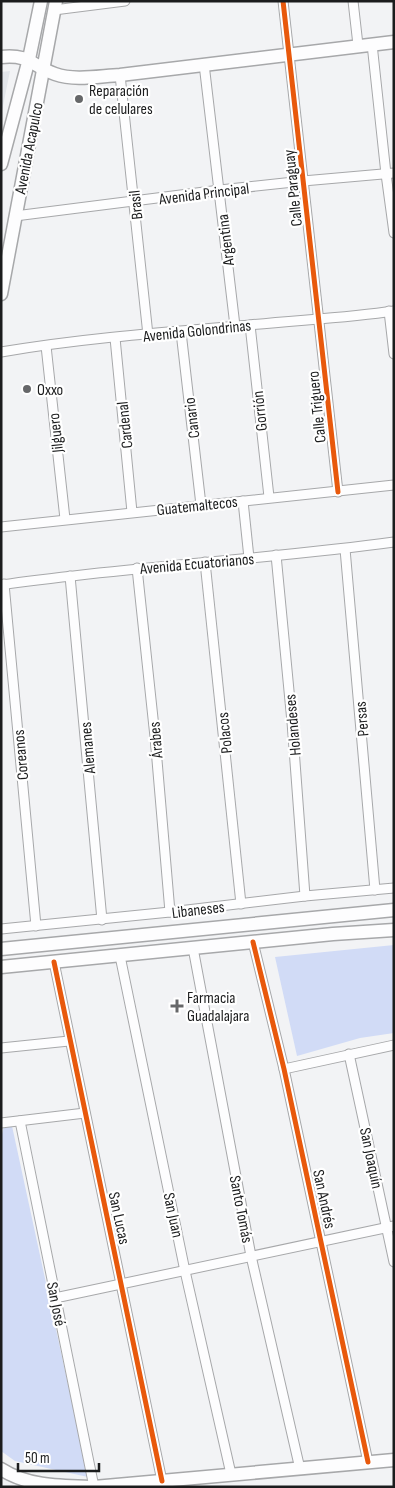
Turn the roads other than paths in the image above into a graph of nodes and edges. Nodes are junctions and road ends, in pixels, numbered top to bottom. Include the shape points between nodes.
1 (41, 1) edge
2 (125, 1) edge
3 (283, 1) edge
4 (353, 1) edge
5 (55, 5) edge
6 (394, 42) edge
7 (372, 44) junction
8 (358, 45) junction
9 (290, 54) junction
10 (1, 57) edge
11 (29, 59) junction
12 (204, 64) junction
13 (43, 69) junction
14 (120, 75) junction
15 (1, 164) edge
16 (390, 174) edge
17 (304, 181) junction
18 (220, 190) junction
19 (134, 202) junction
20 (15, 216) junction
21 (394, 233) edge
22 (1, 294) edge
23 (392, 311) edge
24 (319, 320) junction
25 (250, 325) junction
26 (235, 326) junction
27 (181, 332) junction
28 (148, 335) junction
29 (115, 338) junction
30 (46, 346) junction
31 (1, 352) edge
32 (394, 354) edge
33 (394, 485) edge
34 (338, 492) junction
35 (269, 497) junction
36 (243, 501) junction
37 (201, 505) junction
38 (132, 512) junction
39 (65, 519) junction
40 (1, 527) edge
41 (394, 542) edge
42 (345, 548) junction
43 (276, 555) junction
44 (249, 558) junction
45 (205, 562) junction
46 (138, 568) junction
47 (70, 576) junction
48 (3, 585) edge
49 (394, 888) edge
50 (375, 890) junction
51 (305, 896) junction
52 (240, 904) junction
53 (394, 910) edge
54 (170, 912) junction
55 (102, 920) junction
56 (36, 926) junction
57 (1, 929) edge
58 (394, 930) edge
59 (253, 942) junction
60 (193, 948) junction
61 (1, 950) edge
62 (120, 956) junction
63 (54, 962) junction
64 (1, 967) edge
65 (69, 1041) junction
66 (394, 1045) edge
67 (1, 1048) edge
68 (349, 1054) junction
69 (284, 1069) junction
70 (85, 1113) junction
71 (20, 1121) junction
72 (1, 1123) edge
73 (390, 1226) edge
74 (320, 1240) junction
75 (251, 1256) junction
76 (394, 1262) edge
77 (185, 1271) junction
78 (122, 1285) junction
79 (55, 1298) junction
80 (394, 1460) edge
81 (368, 1462) junction
82 (1, 1469) edge
83 (300, 1469) junction
84 (231, 1474) junction
85 (162, 1481) junction
86 (131, 1486) edge
87 (94, 1487) edge

1 - 11 main road, Avenida Acapulco
2 - 5 street
3 - 9 street, Calle Paraguay
4 - 8 street
5 - 13 main road, Avenida Acapulco
6 - 7 main road
7 - 8 main road
7 - 16 street
8 - 9 main road
9 - 12 main road
9 - 17 street, Calle Paraguay
10 - 11 main road
11 - 13 main road
11 - 15 main road, Avenida Acapulco
12 - 14 main road
12 - 18 street, Argentina
13 - 14 main road via 77,78
13 - 20 main road, Avenida Acapulco
14 - 19 street, Brasil
16 - 17 street, Avenida Principal
16 - 21 street
17 - 18 street, Avenida Principal
17 - 24 street, Calle Paraguay
18 - 19 street, Avenida Principal
18 - 26 street, Argentina
19 - 20 street, Avenida Principal
19 - 28 street, Brasil
20 - 22 main road, Avenida Acapulco
23 - 24 street, Avenida Golondrinas
23 - 32 street
24 - 25 street, Avenida Golondrinas
24 - 34 street, Calle Triguero
25 - 26 street, Avenida Golondrinas
25 - 35 street, Gorrión
26 - 27 street, Avenida Golondrinas
27 - 28 street, Avenida Golondrinas
27 - 37 street, Canario
28 - 29 street, Avenida Golondrinas
29 - 30 street, Avenida Golondrinas
29 - 38 street, Cardenal
30 - 31 street, Avenida Golondrinas
30 - 39 street, Jilguero
33 - 34 street, Guatemaltecos
34 - 35 street, Guatemaltecos
35 - 36 street, Guatemaltecos
36 - 37 street, Guatemaltecos
36 - 44 street
37 - 38 street, Guatemaltecos
38 - 39 street, Guatemaltecos
39 - 40 street, Guatemaltecos
41 - 42 street, Avenida Ecuatorianos
42 - 43 street, Avenida Ecuatorianos
42 - 50 street, Persas
43 - 44 street, Avenida Ecuatorianos
43 - 51 street, Holandeses
44 - 45 street, Avenida Ecuatorianos
45 - 46 street, Avenida Ecuatorianos
45 - 52 street, Polacos
46 - 47 street, Avenida Ecuatorianos
46 - 54 street, Árabes
47 - 48 street, Avenida Ecuatorianos
47 - 55 street, Alemanes
48 - 56 street, Coreanos
49 - 50 street, Libaneses
50 - 51 street, Libaneses
51 - 52 street, Libaneses
52 - 54 street, Libaneses
53 - 61 main road, Libaneses
54 - 55 street, Libaneses
55 - 56 street, Libaneses
56 - 57 street, Libaneses
58 - 59 main road
59 - 60 main road
59 - 69 street, San Andrés
60 - 62 main road
60 - 75 street, Santo Tomás
62 - 63 main road
62 - 77 street, San Juan
63 - 64 main road
63 - 65 street, San Lucas
65 - 67 street
65 - 70 street, San Lucas
66 - 68 street
68 - 69 street
68 - 73 street, San Joaquín
69 - 74 street, San Andrés
70 - 71 street
70 - 78 street, San Lucas
71 - 72 street
71 - 79 street, San José
73 - 74 street
73 - 76 street, San Joaquín
74 - 75 street
74 - 81 street, San Andrés
75 - 77 street
75 - 83 street, Santo Tomás
77 - 78 street
77 - 84 street, San Juan
78 - 79 street
78 - 85 street, San Lucas
79 - 87 street, San José
80 - 81 main road
81 - 83 main road
82 - 87 main road via 29,1482
83 - 84 main road
84 - 85 main road
85 - 86 main road
86 - 87 main road

